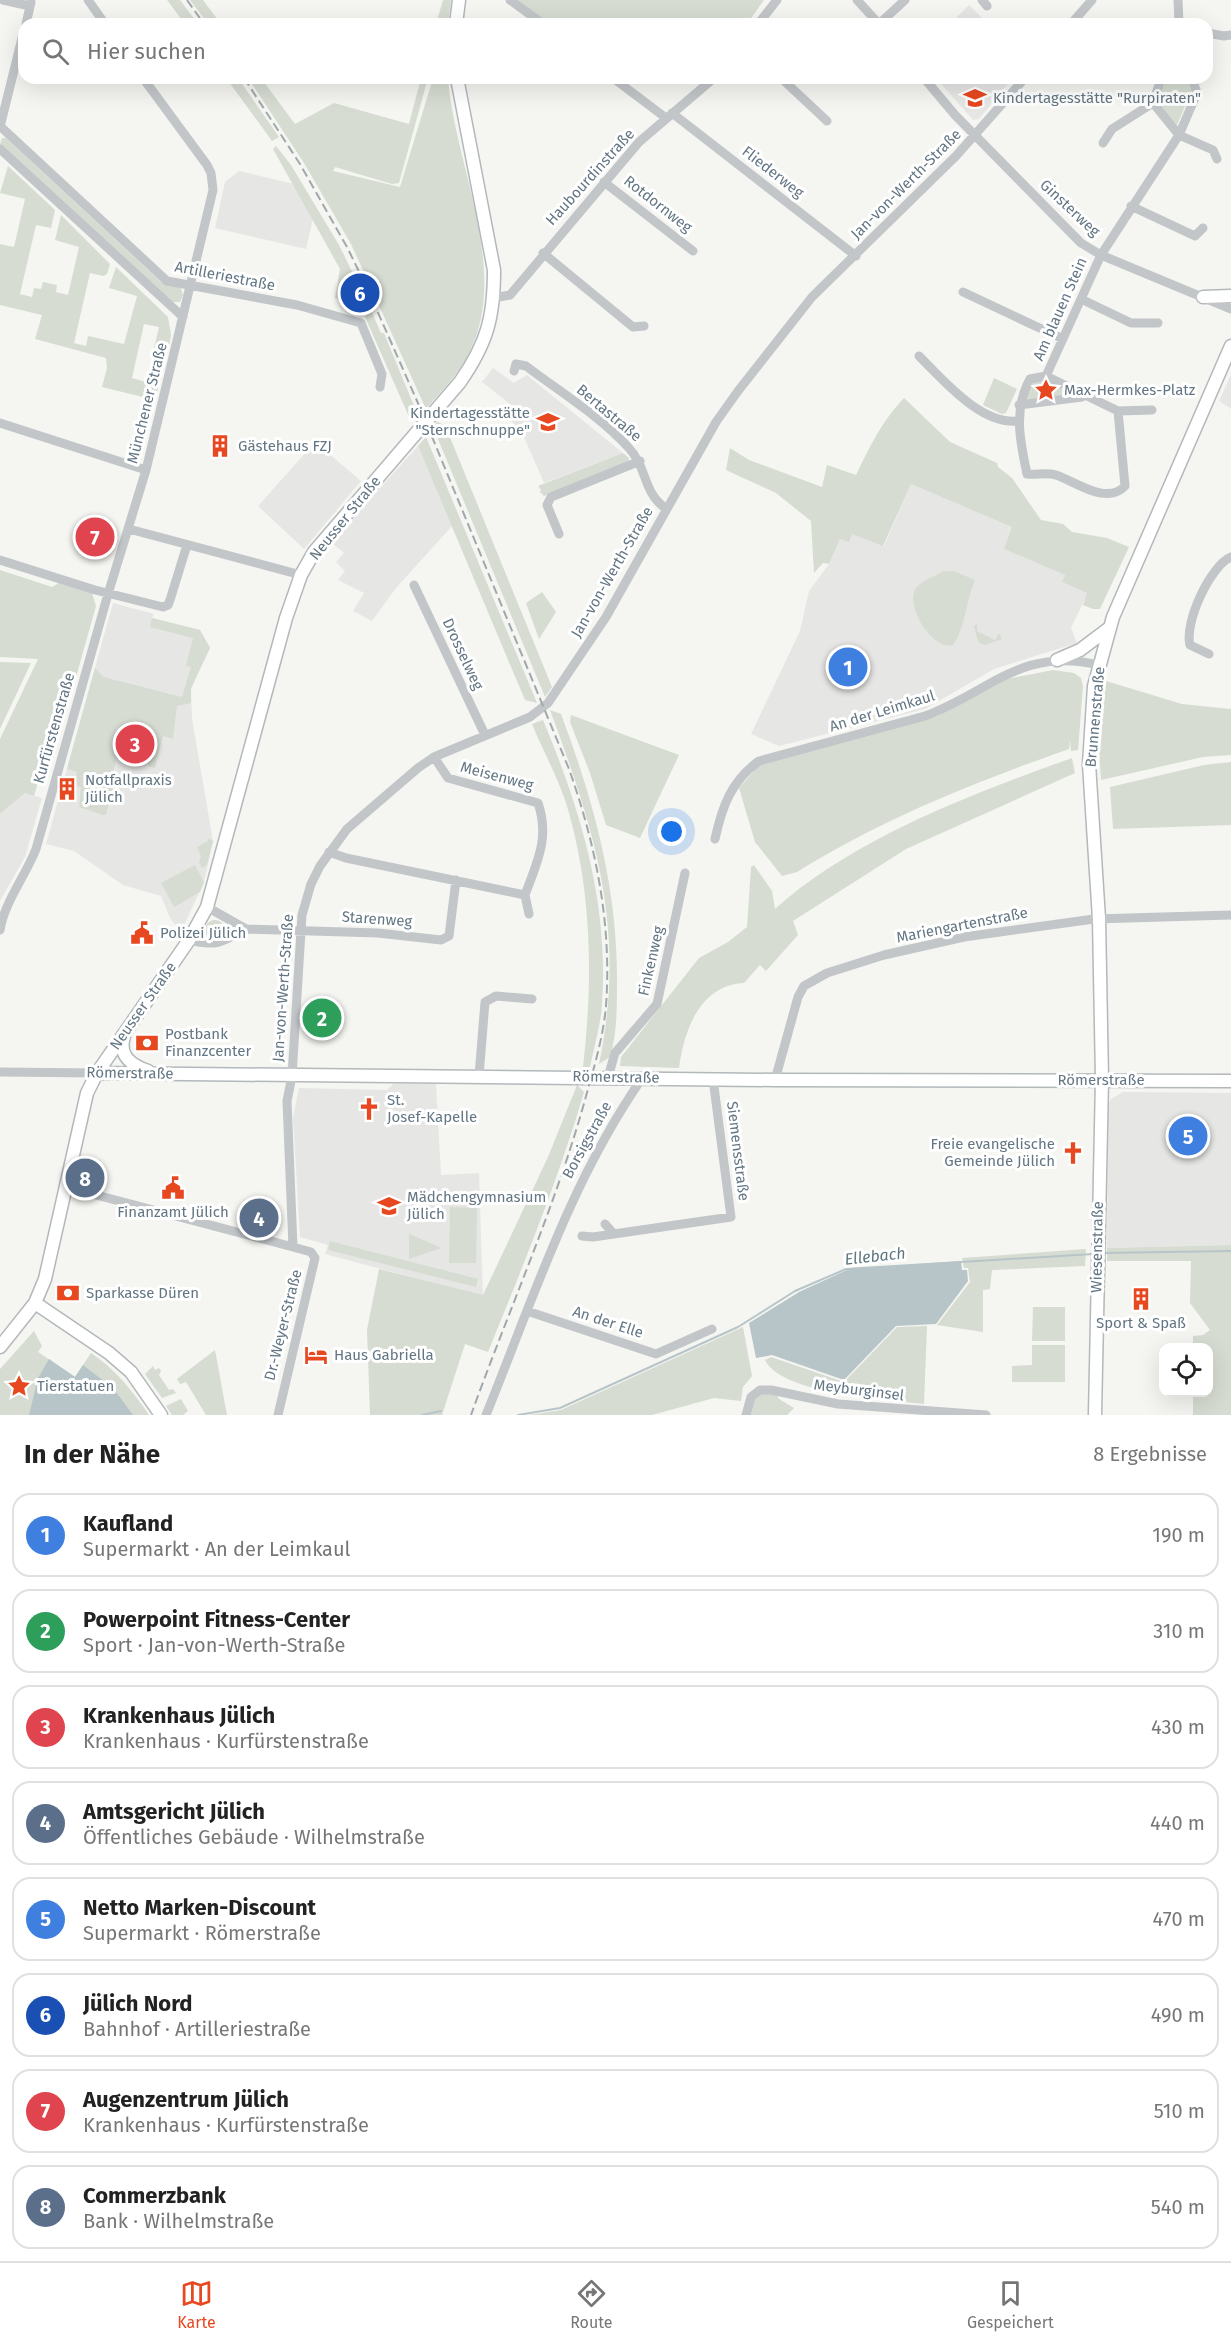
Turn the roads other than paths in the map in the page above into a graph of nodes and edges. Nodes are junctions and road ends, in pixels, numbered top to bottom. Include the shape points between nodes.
1 (3, 0) edge
2 (88, 0) edge
3 (459, 0) edge
4 (510, 0) edge
5 (777, 0) edge
6 (857, 0) edge
7 (905, 0) edge
8 (1092, 0) edge
9 (1178, 0) edge
10 (31, 3) edge
11 (27, 18) edge
12 (101, 18) edge
13 (457, 18) edge
14 (535, 18) edge
15 (763, 18) edge
16 (874, 18) edge
17 (886, 18) edge
18 (1076, 18) edge
19 (1179, 18) edge
20 (1213, 34) edge
21 (1231, 35) edge
22 (18, 54) edge
23 (147, 84) edge
24 (458, 84) edge
25 (622, 84) edge
26 (707, 84) edge
27 (787, 84) edge
28 (929, 84) edge
29 (1019, 84) edge
30 (1159, 84) edge
31 (1194, 84) edge
32 (1153, 103) junction
33 (669, 116) junction
34 (827, 121) dead end
35 (0, 126) edge
36 (975, 135) junction
37 (1179, 135) junction
38 (1103, 143) dead end
39 (0, 149) edge
40 (1217, 159) dead end
41 (604, 182) junction
42 (1131, 206) junction
43 (1203, 228) dead end
44 (693, 251) dead end
45 (543, 253) junction
46 (1101, 255) junction
47 (856, 256) junction
48 (191, 284) junction
49 (963, 292) dead end
50 (1231, 296) edge
51 (1203, 297) junction
52 (494, 298) junction
53 (1081, 299) junction
54 (1231, 309) edge
55 (183, 317) junction
56 (1158, 323) dead end
57 (644, 326) dead end
58 (1063, 339) junction
59 (1230, 348) edge
60 (919, 356) dead end
61 (514, 370) dead end
62 (1046, 375) junction
63 (380, 387) dead end
64 (1085, 394) junction
65 (1019, 405) junction
66 (1152, 410) dead end
67 (1118, 411) junction
68 (1018, 421) junction
69 (0, 423) edge
70 (640, 461) junction
71 (146, 470) junction
72 (665, 508) junction
73 (129, 529) junction
74 (559, 534) dead end
75 (187, 544) junction
76 (1231, 557) edge
77 (0, 560) edge
78 (301, 575) junction
79 (414, 585) dead end
80 (108, 594) junction
81 (1108, 629) junction
82 (1209, 654) dead end
83 (1056, 660) junction
84 (1098, 664) junction
85 (485, 735) junction
86 (434, 757) junction
87 (715, 839) dead end
88 (329, 852) junction
89 (685, 873) dead end
90 (456, 880) junction
91 (525, 895) junction
92 (207, 907) junction
93 (529, 914) dead end
94 (1231, 915) edge
95 (1099, 919) junction
96 (246, 929) junction
97 (0, 930) edge
98 (301, 931) junction
99 (189, 940) junction
100 (532, 999) dead end
101 (126, 1031) junction
102 (0, 1072) edge
103 (97, 1072) junction
104 (152, 1073) junction
105 (292, 1076) junction
106 (479, 1076) junction
107 (608, 1077) junction
108 (644, 1077) junction
109 (713, 1079) junction
110 (1102, 1079) junction
111 (776, 1080) junction
112 (1231, 1081) edge
113 (66, 1187) junction
114 (604, 1224) dead end
115 (613, 1233) junction
116 (582, 1236) dead end
117 (293, 1247) junction
118 (35, 1303) junction
119 (527, 1311) junction
120 (712, 1329) dead end
121 (0, 1347) edge
122 (161, 1415) edge
123 (278, 1415) edge
124 (486, 1415) edge
125 (746, 1415) edge
126 (979, 1415) edge
127 (986, 1415) edge
128 (1095, 1415) edge

1 - 10 street
2 - 12 street
3 - 13 main road
4 - 14 street
5 - 15 street
6 - 16 street
7 - 17 street
8 - 18 street
9 - 19 street
10 - 11 street
20 - 21 street
22 - 35 street
23 - 48 street, Münchener Straße via 211,173 213,190
24 - 52 main road, Neusser Straße via 494,270
25 - 33 street, Fliederweg
26 - 33 street, Haubourdinstraße
27 - 34 street
28 - 36 street, Ginsterweg
29 - 36 street, Jan-von-Werth-Straße
30 - 32 street
31 - 37 street, Am blauen Stein via 1197,93
32 - 37 street
32 - 38 street via 1112,129
33 - 41 street, Haubourdinstraße via 639,142
33 - 47 street, Fliederweg
35 - 48 street, Artilleriestraße via 167,281
36 - 46 street, Ginsterweg via 1081,243
36 - 47 street, Jan-von-Werth-Straße
37 - 40 street via 1214,150
37 - 42 street, Am blauen Stein
39 - 55 street
41 - 44 street, Rotdornweg
41 - 45 street, Haubourdinstraße
42 - 43 street via 1195,236
42 - 46 street, Am blauen Stein
45 - 52 street, Haubourdinstraße via 510,295
45 - 57 street via 633,327
46 - 51 street, Ginsterweg
46 - 53 street, Am blauen Stein
47 - 72 street, Jan-von-Werth-Straße via 812,297 738,391
48 - 55 street, Münchener Straße
48 - 63 street, Artilleriestraße via 297,305 361,323 382,374
49 - 58 street
50 - 51 main road
51 - 54 street, Ginsterweg
52 - 78 main road, Neusser Straße via 490,328 475,360 314,552
53 - 56 street via 1131,322
53 - 58 street, Am blauen Stein
55 - 71 street, Münchener Straße
58 - 62 street, Am blauen Stein
59 - 81 main road, Brunnenstraße
60 - 68 street via 963,400 1007,422
61 - 70 street, Bertastraße via 516,364 526,366 616,435
62 - 64 street
62 - 65 street via 1030,379
64 - 65 street
64 - 67 street
65 - 68 street
66 - 67 street
67 - 68 street via 1125,486 1101,493 1059,476 1027,474
69 - 71 street
70 - 72 street, Bertastraße via 653,499
70 - 74 street via 551,497 547,505
71 - 73 street, Münchener Straße
72 - 85 street, Jan-von-Werth-Straße via 606,617 548,703 530,717
73 - 75 street
73 - 80 street, Kurfürstenstraße
75 - 78 street
75 - 80 street via 168,605
76 - 82 street via 1216,567 1189,626 1190,645
77 - 80 street
78 - 92 main road, Neusser Straße
79 - 85 street, Drosselweg
80 - 97 street, Kurfürstenstraße via 36,849
81 - 83 main road via 1080,650
81 - 84 main road, Brunnenstraße
83 - 84 street, An der Leimkaul via 1072,658
83 - 87 street, An der Leimkaul via 996,678 925,716 759,761 733,785
84 - 95 main road, Brunnenstraße via 1089,764
85 - 86 street, Jan-von-Werth-Straße
86 - 88 street, Jan-von-Werth-Straße via 347,829
86 - 91 street, Meisenweg via 448,778 538,803 545,823 539,856
88 - 90 street
88 - 98 street, Jan-von-Werth-Straße via 311,884
89 - 107 street, Finkenweg via 657,1004 615,1053
90 - 91 street
90 - 98 street, Starenweg via 449,936 441,940
91 - 93 street
92 - 96 street
92 - 99 main road, Neusser Straße
94 - 95 street, Mariengartenstraße
95 - 110 main road, Brunnenstraße
95 - 111 street, Mariengartenstraße via 1010,929 916,947 813,979 798,997
96 - 98 street
96 - 99 street via 220,944
98 - 105 street, Jan-von-Werth-Straße
99 - 101 main road, Neusser Straße
100 - 106 street via 496,996 485,1002
101 - 103 main road, Neusser Straße
101 - 104 main road via 122,1048 125,1056
102 - 103 street, Römerstraße
103 - 104 main road, Römerstraße
103 - 113 main road, Neusser Straße via 87,1093
104 - 105 main road, Römerstraße
105 - 106 main road, Römerstraße
105 - 117 street, Dr.-Weyer-Straße via 286,1122
106 - 107 main road, Römerstraße
107 - 108 main road, Römerstraße
108 - 109 main road, Römerstraße
108 - 119 street, Borsigstraße via 610,1126 572,1200
109 - 111 main road, Römerstraße
109 - 115 street, Siemensstraße via 731,1217
110 - 111 main road, Römerstraße
110 - 112 main road, Römerstraße
110 - 128 main road, Wiesenstraße
113 - 117 street
113 - 118 main road, Neusser Straße
114 - 115 street
115 - 116 street, Siemensstraße
117 - 123 street, Dr.-Weyer-Straße via 311,1252 315,1258
118 - 121 main road, Neusser Straße
118 - 122 main road via 109,1353 130,1372
119 - 120 street, An der Elle via 656,1354
119 - 124 street, Borsigstraße via 512,1359
125 - 126 street, Meyburginsel via 750,1397 760,1390 771,1390 838,1404
126 - 127 street, Meyburginsel

